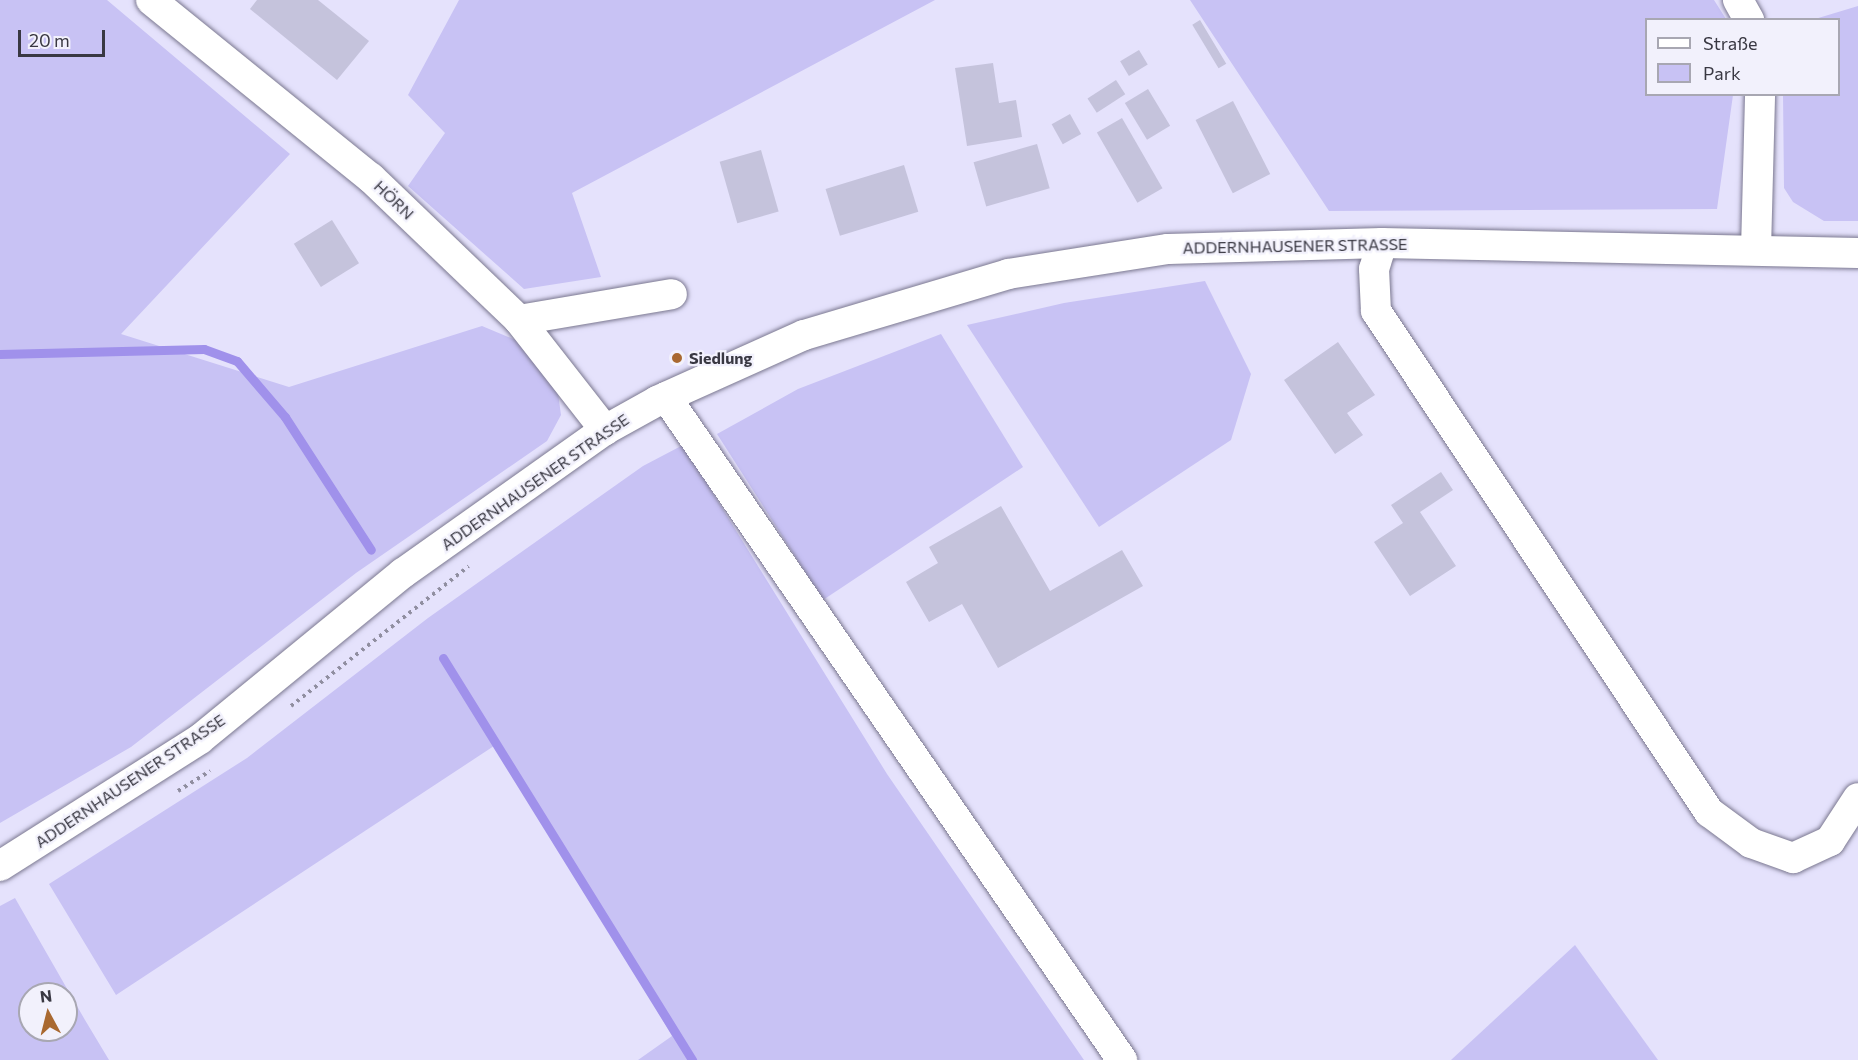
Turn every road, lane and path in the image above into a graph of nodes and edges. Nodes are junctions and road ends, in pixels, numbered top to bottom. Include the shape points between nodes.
1 (152, 0) edge
2 (1738, 0) edge
3 (1748, 18) edge
4 (1760, 96) edge
5 (1382, 243) junction
6 (1756, 250) junction
7 (1858, 253) edge
8 (672, 294) dead end
9 (519, 320) junction
10 (666, 397) junction
11 (605, 430) junction
12 (478, 558) dead end
13 (284, 712) dead end
14 (219, 763) dead end
15 (171, 796) dead end
16 (1858, 798) edge
17 (0, 866) edge
18 (1122, 1060) edge

1 - 9 street, HÖRN via 371,178
2 - 3 street
4 - 6 street
5 - 6 street, ADDERNHAUSENER STRASSE
5 - 10 street, ADDERNHAUSENER STRASSE via 1168,249 1008,274 804,335
5 - 16 street via 1374,269 1376,311 1709,812 1751,843 1793,858 1830,841
6 - 7 street, ADDERNHAUSENER STRASSE
8 - 9 street
9 - 11 street, HÖRN
10 - 11 street, ADDERNHAUSENER STRASSE
10 - 18 street
11 - 17 street, ADDERNHAUSENER STRASSE via 403,573 200,739
12 - 13 path
14 - 15 path

